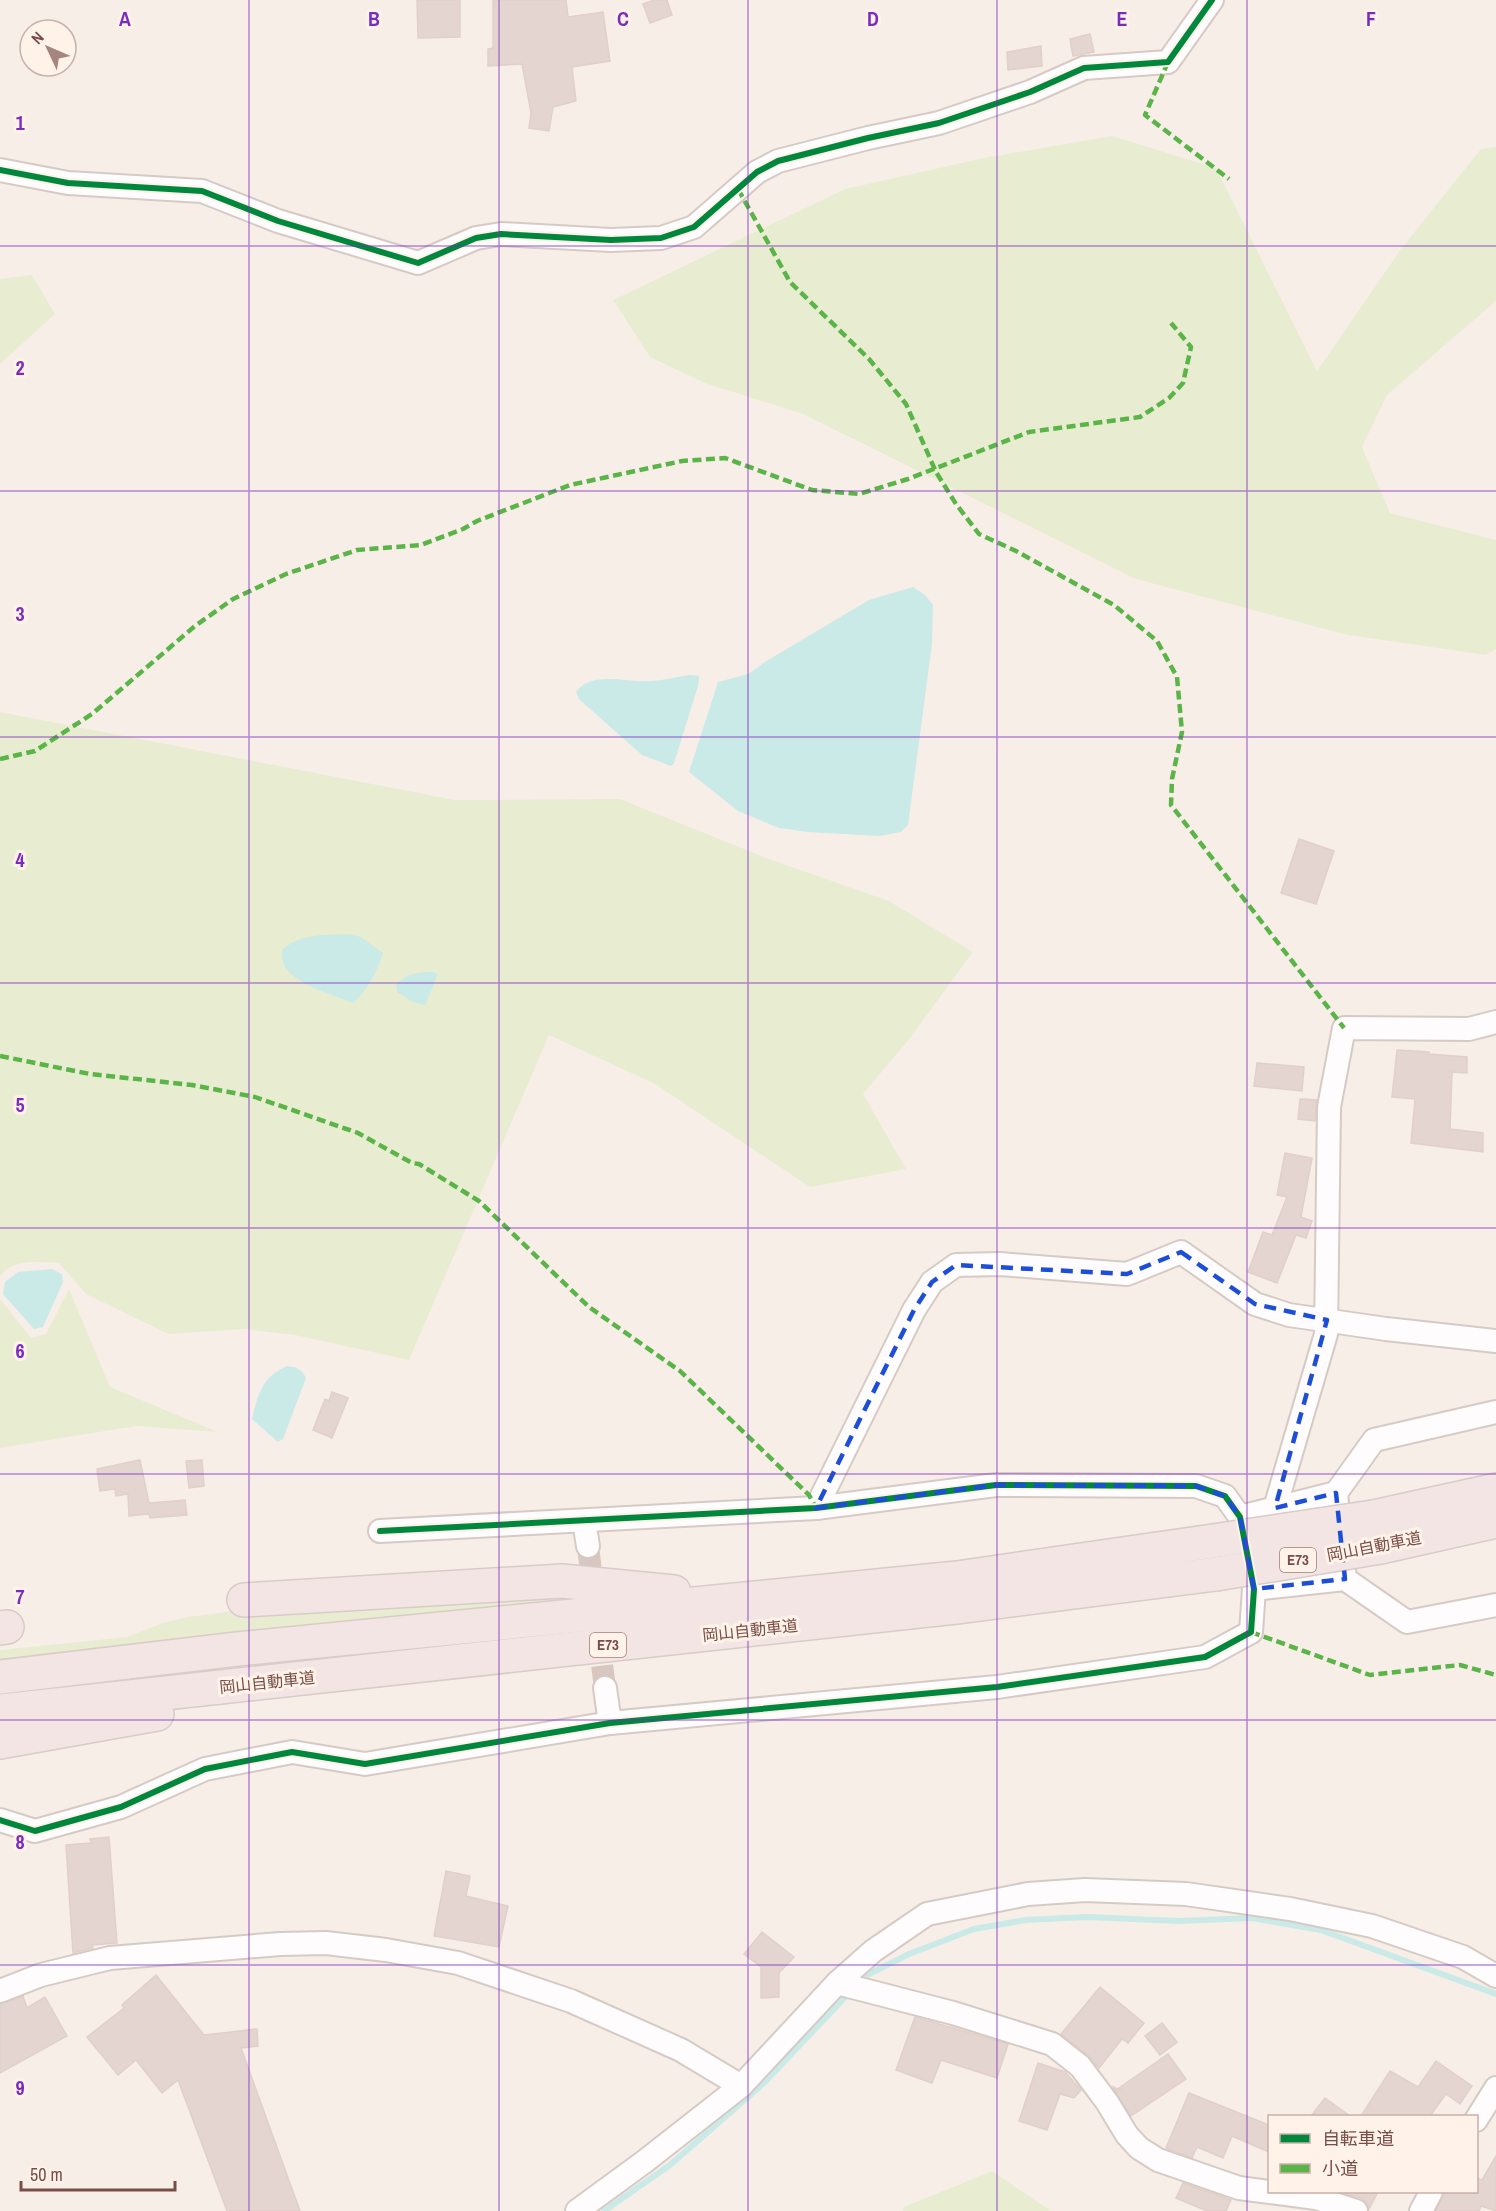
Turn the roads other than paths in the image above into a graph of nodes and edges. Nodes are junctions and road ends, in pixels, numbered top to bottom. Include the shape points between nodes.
1 (1212, 0) edge
2 (0, 170) edge
3 (1496, 1022) edge
4 (1327, 1320) junction
5 (1496, 1341) edge
6 (1496, 1412) edge
7 (1496, 1490) edge
8 (1336, 1493) junction
9 (816, 1508) junction
10 (1275, 1508) junction
11 (1240, 1517) junction
12 (584, 1521) junction
13 (1496, 1521) edge
14 (380, 1531) dead end
15 (1377, 1532) junction
16 (588, 1546) tunnel mouth
17 (1345, 1579) junction
18 (1254, 1589) junction
19 (750, 1599) junction
20 (244, 1600) dead end
21 (1496, 1605) edge
22 (502, 1656) junction
23 (0, 1677) edge
24 (605, 1688) tunnel mouth
25 (0, 1711) edge
26 (610, 1724) junction
27 (0, 1742) edge
28 (0, 1820) edge
29 (1496, 1976) edge
30 (849, 1986) junction
31 (0, 1991) edge
32 (741, 2086) junction
33 (1496, 2088) edge
34 (1478, 2117) edge
35 (1268, 2192) edge
36 (1278, 2193) edge
37 (1430, 2193) edge
38 (577, 2211) edge
39 (1356, 2211) edge
40 (1421, 2211) edge

1 - 2 street via 1168,62 1084,68 1030,92 939,123 778,161 757,172 694,226 661,238 611,240 501,234 476,238 418,263 278,221 202,191 68,183
3 - 4 street via 1469,1029 1344,1028 1329,1107
4 - 5 street
4 - 9 street via 1289,1315 1255,1304 1181,1252 1127,1274 1000,1264 957,1265 932,1282 914,1310
4 - 10 street
6 - 8 street via 1374,1440
7 - 15 highway, 岡山自動車道 / E73
8 - 10 street
8 - 17 street
9 - 11 street via 996,1485 1196,1486 1224,1496
9 - 12 street
10 - 11 street
11 - 18 street
12 - 14 street
12 - 16 street
13 - 15 highway, 岡山自動車道 / E73
15 - 19 highway, 岡山自動車道 / E73, bridge via 1213,1541 957,1578
15 - 22 highway, 岡山自動車道 / E73, bridge via 1216,1574 945,1609
17 - 18 street
17 - 21 street via 1407,1622
18 - 26 street via 1251,1632 1205,1657 997,1687
19 - 20 highway via 562,1581
19 - 23 highway, 岡山自動車道 / E73 via 237,1649
22 - 25 highway, 岡山自動車道 / E73
22 - 27 highway
24 - 26 street
26 - 28 street via 365,1764 292,1752 205,1769 121,1807 34,1831
29 - 30 street via 1463,1957 1372,1926 1186,1894 1085,1890 1028,1894 927,1914 873,1951
30 - 32 street
30 - 35 street via 1052,2044 1080,2066 1139,2148 1158,2160 1239,2188
31 - 32 street via 41,1975 110,1958 326,1943 386,1950 458,1963 571,2001 681,2050
32 - 38 street
33 - 34 street
36 - 39 street via 1316,2198
37 - 40 street

